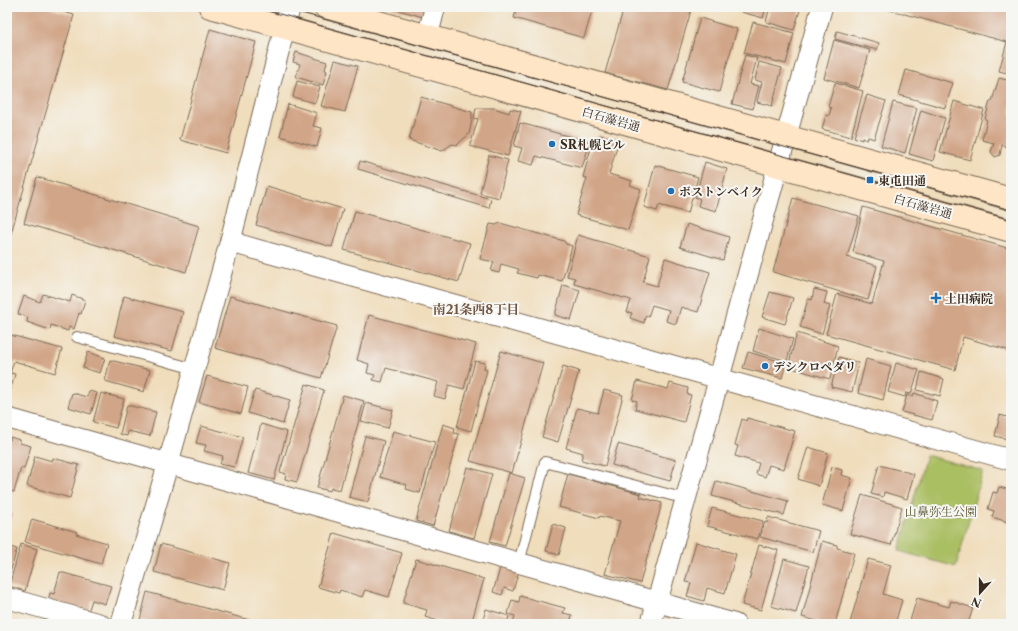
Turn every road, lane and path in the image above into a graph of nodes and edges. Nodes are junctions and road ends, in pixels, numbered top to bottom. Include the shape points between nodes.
1 (210, 7) edge
2 (290, 7) edge
3 (325, 7) edge
4 (435, 7) edge
5 (822, 7) edge
6 (285, 28) junction
7 (428, 35) junction
8 (787, 136) junction
9 (778, 166) junction
10 (1011, 199) edge
11 (1011, 231) edge
12 (230, 242) junction
13 (77, 337) dead end
14 (194, 369) junction
15 (719, 379) junction
16 (7, 418) edge
17 (1011, 460) edge
18 (168, 464) junction
19 (686, 499) junction
20 (519, 563) junction
21 (7, 598) edge
22 (657, 602) junction
23 (100, 624) edge
24 (121, 624) edge
25 (651, 624) edge
26 (735, 624) edge

1 - 6 main road, 白石藻岩通
2 - 6 street
3 - 7 main road
4 - 7 street
5 - 8 street
6 - 9 main road, 白石藻岩通
6 - 12 street
7 - 8 main road
8 - 9 street
8 - 10 main road
9 - 11 main road, 白石藻岩通
9 - 15 street
12 - 14 street
12 - 15 street
13 - 14 lane
14 - 18 street
15 - 17 street
15 - 19 street
16 - 18 street
18 - 20 street
18 - 24 street
19 - 20 lane via 545,462
19 - 22 street
20 - 22 street
21 - 23 street
22 - 25 street
22 - 26 street

